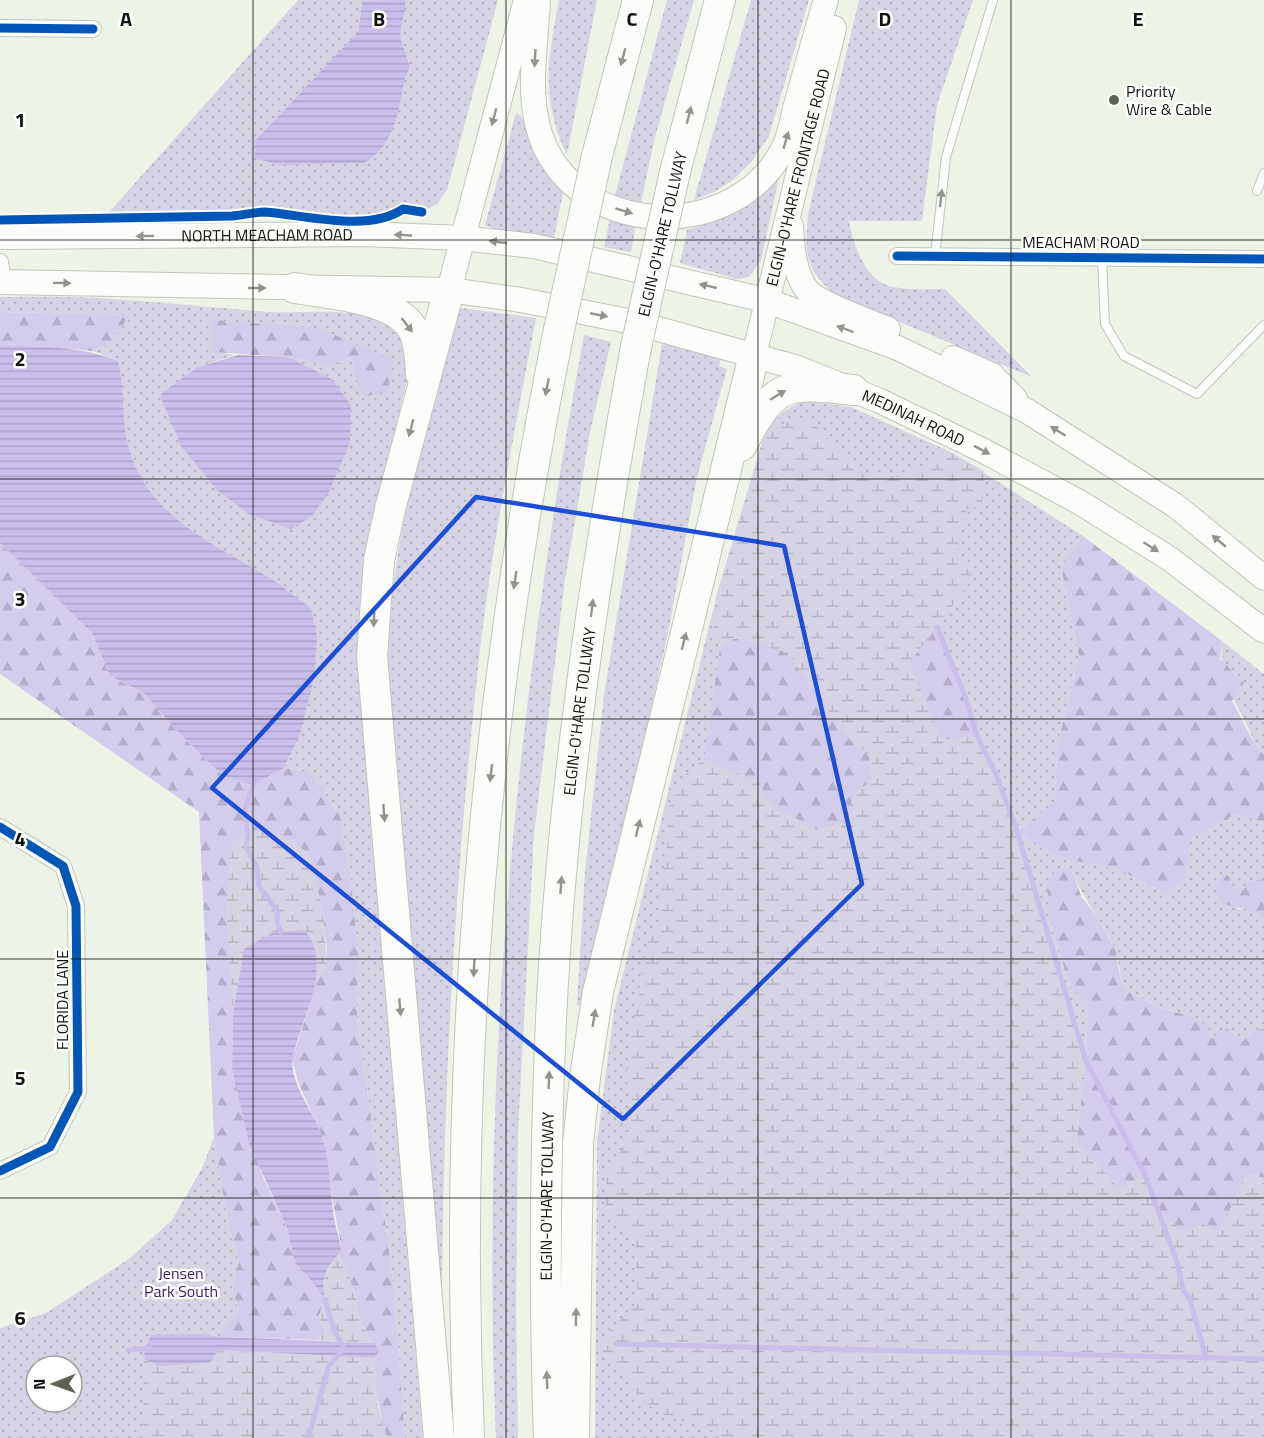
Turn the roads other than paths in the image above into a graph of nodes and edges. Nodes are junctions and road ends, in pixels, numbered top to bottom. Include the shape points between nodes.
1 (526, 0) edge
2 (538, 0) edge
3 (638, 0) edge
4 (720, 0) edge
5 (826, 0) edge
6 (840, 0) edge
7 (993, 0) edge
8 (0, 28) edge
9 (93, 30) dead end
10 (1264, 173) edge
11 (1257, 191) dead end
12 (791, 207) junction
13 (0, 237) edge
14 (461, 238) junction
15 (897, 256) dead end
16 (935, 256) junction
17 (1102, 258) junction
18 (1264, 259) edge
19 (1, 275) edge
20 (295, 288) junction
21 (449, 290) junction
22 (765, 300) junction
23 (1264, 325) edge
24 (754, 355) junction
25 (423, 386) junction
26 (853, 390) junction
27 (1028, 411) junction
28 (724, 477) junction
29 (1264, 578) edge
30 (1264, 631) edge
31 (0, 827) edge
32 (0, 1172) edge
33 (439, 1438) edge
34 (469, 1438) edge
35 (549, 1438) edge
36 (574, 1438) edge

1 -> 14 main road
2 -> 5 main road via 535,117 546,148 578,189 604,204 628,213 674,217 710,211 736,197 764,176 784,149
3 -> 34 highway, bridge via 597,156 559,330 510,612 489,790 468,1080 465,1289
35 -> 4 highway, ELGIN-O'HARE TOLLWAY, bridge via 546,1168 551,1017 562,866 595,583 636,347 675,172
6 - 12 main road, ELGIN-O'HARE FRONTAGE ROAD
16 -> 7 lane via 946,158
8 - 9 street
10 - 11 lane
12 - 22 main road, ELGIN-O'HARE FRONTAGE ROAD
12 - 27 main road via 792,245 807,290 992,375
14 -> 13 main road, NORTH MEACHAM ROAD via 365,234
14 - 21 main road
22 -> 14 main road, NORTH MEACHAM ROAD via 534,246
15 - 16 street, MEACHAM ROAD
16 - 17 street, MEACHAM ROAD
17 - 18 street, MEACHAM ROAD
17 - 23 lane via 1105,324 1124,356 1197,394
19 -> 20 main road
20 - 21 main road
20 -> 25 highway via 366,301 395,311 412,328
21 -> 24 main road, MEDINAH ROAD via 633,322
21 - 25 highway
22 - 24 main road, ELGIN-O'HARE FRONTAGE ROAD
27 -> 22 main road via 898,348
24 - 26 main road, MEDINAH ROAD
24 - 28 highway
25 -> 33 highway via 379,560 372,656
28 -> 26 highway via 771,398 793,386
26 -> 30 main road, MEDINAH ROAD via 982,450 1081,503 1170,559
29 -> 27 main road via 1176,506
36 -> 28 highway via 578,1144 598,992
31 - 32 street, FLORIDA LANE via 63,866 76,906 78,1092 50,1147

